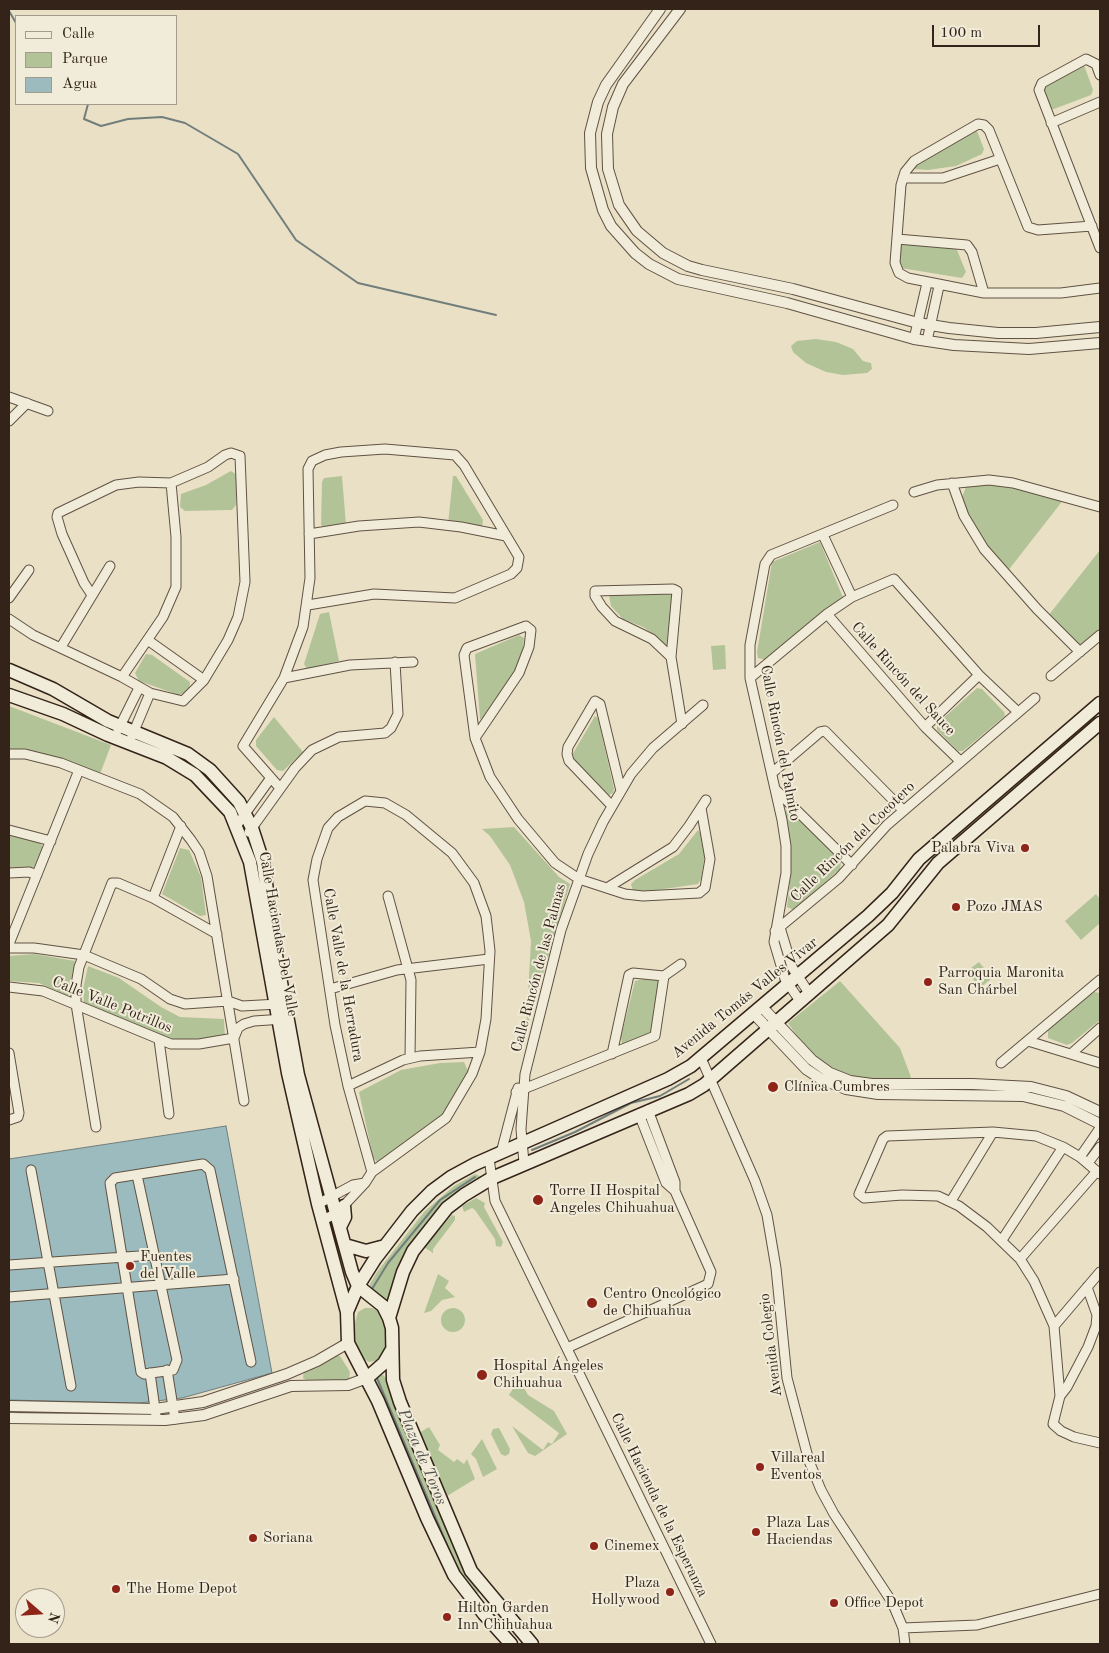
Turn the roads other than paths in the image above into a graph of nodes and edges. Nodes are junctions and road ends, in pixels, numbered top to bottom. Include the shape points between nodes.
1 (660, 9) edge
2 (680, 9) edge
3 (1100, 75) edge
4 (1100, 102) edge
5 (1052, 123) junction
6 (1000, 159) junction
7 (902, 178) junction
8 (1092, 226) junction
9 (897, 238) junction
10 (1100, 248) edge
11 (927, 283) junction
12 (939, 286) junction
13 (1100, 288) edge
14 (793, 289) junction
15 (984, 293) junction
16 (787, 304) junction
17 (918, 322) junction
18 (930, 325) junction
19 (1100, 327) edge
20 (914, 339) junction
21 (927, 341) junction
22 (1100, 343) edge
23 (9, 397) edge
24 (27, 403) junction
25 (48, 411) dead end
26 (9, 421) edge
27 (171, 483) junction
28 (952, 483) junction
29 (914, 492) dead end
30 (893, 505) dead end
31 (1100, 507) edge
32 (309, 534) junction
33 (823, 534) junction
34 (506, 536) junction
35 (110, 566) dead end
36 (29, 570) dead end
37 (92, 595) junction
38 (852, 597) junction
39 (9, 598) edge
40 (308, 605) junction
41 (827, 614) junction
42 (9, 619) edge
43 (1100, 635) edge
44 (149, 641) junction
45 (61, 647) junction
46 (1080, 652) junction
47 (671, 657) junction
48 (395, 662) junction
49 (413, 662) dead end
50 (9, 670) edge
51 (979, 675) junction
52 (1051, 676) dead end
53 (122, 677) junction
54 (284, 678) junction
55 (750, 678) junction
56 (204, 680) junction
57 (139, 688) junction
58 (150, 693) junction
59 (9, 695) edge
60 (1035, 698) dead end
61 (1100, 703) edge
62 (703, 705) dead end
63 (1018, 712) junction
64 (1100, 723) edge
65 (682, 724) junction
66 (120, 726) junction
67 (925, 727) junction
68 (134, 731) junction
69 (114, 738) junction
70 (475, 738) junction
71 (129, 743) junction
72 (9, 754) edge
73 (960, 761) junction
74 (79, 770) junction
75 (772, 773) junction
76 (270, 779) junction
77 (280, 788) junction
78 (775, 789) junction
79 (621, 791) junction
80 (706, 800) dead end
81 (612, 806) junction
82 (701, 808) junction
83 (903, 810) junction
84 (245, 813) junction
85 (237, 825) junction
86 (181, 826) junction
87 (252, 828) junction
88 (9, 830) edge
89 (243, 840) junction
90 (51, 841) junction
91 (852, 866) junction
92 (9, 873) edge
93 (37, 875) junction
94 (579, 879) junction
95 (608, 888) junction
96 (388, 896) dead end
97 (154, 898) junction
98 (778, 927) junction
99 (217, 934) junction
100 (9, 944) edge
101 (9, 948) edge
102 (84, 955) junction
103 (788, 957) junction
104 (489, 959) junction
105 (778, 961) junction
106 (681, 964) dead end
107 (409, 967) junction
108 (664, 976) junction
109 (793, 982) junction
110 (1099, 983) edge
111 (9, 987) edge
112 (330, 989) junction
113 (804, 997) junction
114 (228, 1001) junction
115 (76, 1004) junction
116 (279, 1004) junction
117 (758, 1011) junction
118 (282, 1019) junction
119 (771, 1025) junction
120 (1100, 1028) edge
121 (234, 1038) junction
122 (159, 1040) junction
123 (1028, 1041) junction
124 (480, 1052) junction
125 (9, 1053) edge
126 (1072, 1053) junction
127 (612, 1054) junction
128 (410, 1058) junction
129 (701, 1058) junction
130 (1001, 1063) dead end
131 (1100, 1063) edge
132 (710, 1078) junction
133 (348, 1086) junction
134 (935, 1089) junction
135 (520, 1090) junction
136 (244, 1101) dead end
137 (644, 1112) junction
138 (1100, 1112) edge
139 (169, 1114) dead end
140 (510, 1119) junction
141 (9, 1120) edge
142 (522, 1121) junction
143 (1100, 1126) edge
144 (96, 1128) dead end
145 (993, 1132) junction
146 (522, 1143) junction
147 (1063, 1146) junction
148 (1100, 1146) edge
149 (501, 1153) junction
150 (1080, 1156) junction
151 (489, 1158) junction
152 (524, 1162) junction
153 (1088, 1163) junction
154 (31, 1170) dead end
155 (372, 1172) junction
156 (1099, 1172) edge
157 (137, 1174) junction
158 (492, 1178) junction
159 (365, 1183) junction
160 (335, 1195) junction
161 (951, 1201) junction
162 (318, 1204) junction
163 (340, 1210) junction
164 (322, 1220) junction
165 (340, 1226) junction
166 (326, 1235) junction
167 (1002, 1240) junction
168 (345, 1245) junction
169 (385, 1246) junction
170 (154, 1255) junction
171 (122, 1257) junction
172 (1020, 1259) junction
173 (48, 1262) junction
174 (9, 1265) edge
175 (1100, 1272) edge
176 (234, 1279) junction
177 (162, 1285) junction
178 (358, 1286) junction
179 (1087, 1287) junction
180 (128, 1288) junction
181 (54, 1294) junction
182 (9, 1298) edge
183 (347, 1312) junction
184 (389, 1318) junction
185 (1054, 1326) junction
186 (348, 1343) junction
187 (567, 1348) junction
188 (391, 1350) junction
189 (251, 1362) dead end
190 (167, 1370) junction
191 (150, 1373) junction
192 (287, 1374) junction
193 (367, 1378) junction
194 (71, 1386) dead end
195 (291, 1386) junction
196 (1060, 1396) junction
197 (9, 1406) edge
198 (173, 1408) junction
199 (155, 1409) junction
200 (9, 1418) edge
201 (175, 1419) junction
202 (156, 1421) junction
203 (1100, 1443) edge
204 (1100, 1594) edge
205 (902, 1628) junction
206 (511, 1644) edge
207 (532, 1644) edge
208 (711, 1644) edge
209 (905, 1644) edge

1 - 16 street via 614,71 593,118 591,168 602,210 622,241 664,273 711,288
2 - 14 street via 629,75 613,107 607,134 607,154 619,205 637,231 674,260 702,270
3 - 5 street via 1093,61 1086,59 1042,83 1039,90
4 - 5 street
5 - 8 street
6 - 7 street via 943,178
6 - 7 street via 989,130 978,124 914,161
6 - 8 street via 1030,229
7 - 9 street
8 - 10 street
9 - 11 street via 895,264 899,273
9 - 15 street via 967,245
11 - 12 street
11 - 17 street
12 - 15 street
12 - 18 street
13 - 15 street via 1044,294
14 - 16 street
14 - 17 street
16 - 20 street
17 - 18 street
17 - 20 street
18 - 19 street via 1016,333
18 - 21 street
20 - 21 street
21 - 22 street via 1028,349
23 - 24 street
24 - 25 street
24 - 26 street
27 - 37 street via 116,485 58,513 62,534
27 - 44 street via 176,587
27 - 56 street via 208,467 225,455 240,456 246,582 238,617
28 - 29 street
28 - 31 street via 1004,481
28 - 46 street via 964,516 984,549
30 - 33 street, Calle Rincón del Palmito
32 - 34 street via 367,525 419,522
32 - 34 street via 308,469 312,461 333,454 386,449 455,455
32 - 40 street
33 - 38 street
33 - 55 street, Calle Rincón del Palmito via 767,558 750,645
34 - 40 street via 519,557 517,568 511,574 454,598 374,594
35 - 37 street
36 - 39 street
37 - 45 street
38 - 41 street
38 - 51 street via 889,580 896,580
40 - 54 street via 304,627
41 - 55 street
41 - 67 street, Calle Rincón del Sauce
42 - 45 street via 33,635
43 - 46 street
44 - 53 street
44 - 56 street
45 - 53 street
46 - 52 street
47 - 47 street via 676,590 595,591 602,607 615,621 652,639
47 - 65 street
48 - 49 street
48 - 54 street via 350,665
48 - 77 street via 398,714 390,728 385,733 339,736 325,742 312,750
50 - 66 main road, Calle Haciendas Del Valle
51 - 63 street
51 - 67 street
53 - 57 street
54 - 76 street via 243,746
55 - 75 street, Calle Rincón del Palmito
56 - 58 street via 183,701
57 - 58 street
57 - 66 street
58 - 68 street
59 - 69 main road, Calle Haciendas Del Valle via 63,714
60 - 63 street, Calle Rincón del Cocotero
61 - 109 main road, Avenida Tomás Valles Vivar via 924,854 880,906
62 - 65 street, Calle Rincón de las Palmas
63 - 73 street, Calle Rincón del Cocotero
64 - 113 main road via 938,863 888,925
65 - 79 street, Calle Rincón de las Palmas via 640,762
66 - 68 main road, Calle Haciendas Del Valle
66 - 69 street
67 - 73 street, Calle Rincón del Sauce
68 - 71 street
68 - 84 main road, Calle Haciendas Del Valle via 173,746 201,763 221,781
69 - 71 main road, Calle Haciendas Del Valle
70 - 70 street via 519,673 530,640 531,630 526,626 464,651
70 - 94 street via 490,777 518,819 555,863
71 - 85 main road, Calle Haciendas Del Valle via 167,758 195,774 222,801
72 - 74 street via 36,756
73 - 83 street, Calle Rincón del Cocotero
74 - 86 street via 140,794
74 - 90 street
75 - 78 street, Calle Rincón del Palmito
75 - 83 street via 820,732 825,732
76 - 77 street
76 - 84 street
77 - 87 street
78 - 91 street
78 - 98 street, Calle Rincón del Palmito via 786,861
79 - 81 street, Calle Rincón de las Palmas
79 - 81 street via 600,704 595,701 567,754 569,761
80 - 82 street
81 - 94 street, Calle Rincón de las Palmas via 595,837
82 - 95 street via 673,847
82 - 95 street via 710,859 703,890 699,893 642,896
83 - 91 street, Calle Rincón del Cocotero via 875,837
84 - 85 street
84 - 87 main road, Calle Haciendas Del Valle
85 - 89 main road, Calle Haciendas Del Valle
86 - 97 street
86 - 99 street via 199,852 203,864
87 - 89 street
87 - 116 main road, Calle Haciendas Del Valle via 262,862
88 - 90 street
89 - 116 main road, Calle Haciendas Del Valle
90 - 93 street
91 - 98 street, Calle Rincón del Cocotero
92 - 93 street
93 - 100 street
94 - 95 street
94 - 135 street, Calle Rincón de las Palmas via 561,930
96 - 107 street
97 - 99 street
97 - 102 street via 118,883 112,884
98 - 103 street, Calle Rincón del Palmito
98 - 105 street, Calle Rincón del Palmito
99 - 114 street
101 - 102 street
102 - 114 street via 141,979 176,1002 203,1004
102 - 115 street via 77,976
103 - 105 street
103 - 109 street, Calle Rincón del Palmito
104 - 107 street
104 - 112 street, Calle Valle de la Herradura via 486,916 474,883 461,863 396,808 365,801 333,821 324,836 314,872
104 - 124 street, Calle Valle de la Herradura via 486,1019
105 - 109 street, Calle Rincón del Palmito
106 - 108 street
107 - 112 street
107 - 128 street
108 - 127 street via 656,1034
108 - 127 street via 629,975
109 - 113 street
109 - 117 main road, Avenida Tomás Valles Vivar
110 - 123 street
111 - 115 street, Calle Valle Potrillos via 34,989
112 - 133 street, Calle Valle de la Herradura
113 - 119 main road
114 - 116 street via 242,1006
114 - 121 street
115 - 122 street, Calle Valle Potrillos
115 - 144 street
116 - 118 main road, Calle Haciendas Del Valle
117 - 119 street
117 - 129 main road, Avenida Tomás Valles Vivar
118 - 121 street via 244,1024 238,1028
118 - 160 main road, Calle Haciendas Del Valle
118 - 162 main road, Calle Haciendas Del Valle
119 - 132 main road
119 - 134 street via 812,1060 839,1077 860,1083 917,1084
119 - 134 street via 806,1069 837,1087 872,1094
120 - 126 street
121 - 122 street, Calle Valle Potrillos via 182,1045
121 - 136 street
122 - 139 street
123 - 126 street
123 - 130 street
124 - 128 street
124 - 155 street, Calle Valle de la Herradura via 466,1085 446,1118
125 - 141 street via 19,1113 18,1117
126 - 131 street
127 - 135 street
128 - 133 street
129 - 132 street, Avenida Colegio
129 - 146 main road, Avenida Tomás Valles Vivar via 668,1079
132 - 137 main road via 689,1094
132 - 205 street, Avenida Colegio via 755,1181 766,1215 776,1268 786,1378 809,1461 830,1506 878,1579
133 - 155 street, Calle Valle de la Herradura
134 - 138 street via 1031,1087 1066,1096
134 - 143 street via 1033,1098 1069,1108
135 - 140 street
135 - 142 street
137 - 152 main road
137 - 187 street via 666,1183 675,1192 711,1272 708,1284
140 - 142 street
140 - 149 street
142 - 146 street
143 - 150 street
145 - 147 street via 1036,1136
145 - 161 street
145 - 161 street via 887,1136 859,1194 864,1198 931,1195
146 - 149 main road, Avenida Tomás Valles Vivar
146 - 152 street
147 - 150 street
147 - 167 street
148 - 153 street
149 - 151 main road, Avenida Tomás Valles Vivar
150 - 153 street
151 - 158 street, Calle Hacienda de la Esperanza
151 - 169 main road, Avenida Tomás Valles Vivar via 451,1177 432,1192 412,1211
152 - 158 main road
153 - 156 street
154 - 173 street
155 - 159 street, Calle Valle de la Herradura
156 - 172 street
157 - 170 street
157 - 171 street via 115,1178 109,1185
157 - 176 street via 203,1164 208,1166
158 - 184 main road via 451,1204 421,1239 403,1272
158 - 187 street, Calle Hacienda de la Esperanza via 495,1201
159 - 160 street via 353,1185
159 - 163 street, Calle Valle de la Herradura
160 - 162 street
160 - 163 main road, Calle Haciendas Del Valle
161 - 167 street
162 - 164 main road, Calle Haciendas Del Valle
163 - 164 street, Calle Valle de la Herradura
163 - 165 main road, Calle Haciendas Del Valle
164 - 166 main road, Calle Haciendas Del Valle
165 - 166 main road
165 - 168 main road, Calle Haciendas Del Valle
166 - 183 main road, Calle Haciendas Del Valle
167 - 172 street
168 - 169 main road via 366,1251
168 - 178 main road, Calle Haciendas Del Valle
169 - 178 main road, Avenida Tomás Valles Vivar
170 - 171 street
170 - 177 street
171 - 173 street
171 - 180 street
172 - 185 street via 1034,1281
173 - 174 street
173 - 181 street
175 - 179 street
176 - 177 street
176 - 189 street
177 - 180 street
177 - 190 street via 177,1360 173,1370
178 - 183 main road, Avenida Tomás Valles Vivar
178 - 184 main road via 383,1306
179 - 185 street
179 - 196 street via 1097,1315 1096,1326 1084,1355
180 - 181 street
180 - 191 street via 139,1368 144,1374
181 - 182 street
181 - 194 street
183 - 186 main road
184 - 188 main road
185 - 196 street
186 - 192 street
186 - 193 main road
187 - 208 street, Calle Hacienda de la Esperanza
188 - 193 main road via 384,1363
188 - 207 main road via 393,1380 400,1402 471,1570
190 - 191 street
190 - 198 street
191 - 199 street
192 - 195 street
192 - 198 street via 227,1396
193 - 195 street via 348,1386
193 - 206 main road via 454,1575
195 - 201 street via 212,1412
196 - 203 street via 1053,1424 1074,1436
197 - 199 street
198 - 199 street
198 - 201 street
199 - 202 street
200 - 202 street
201 - 202 street
204 - 205 street via 977,1625
205 - 209 street, Avenida Colegio

